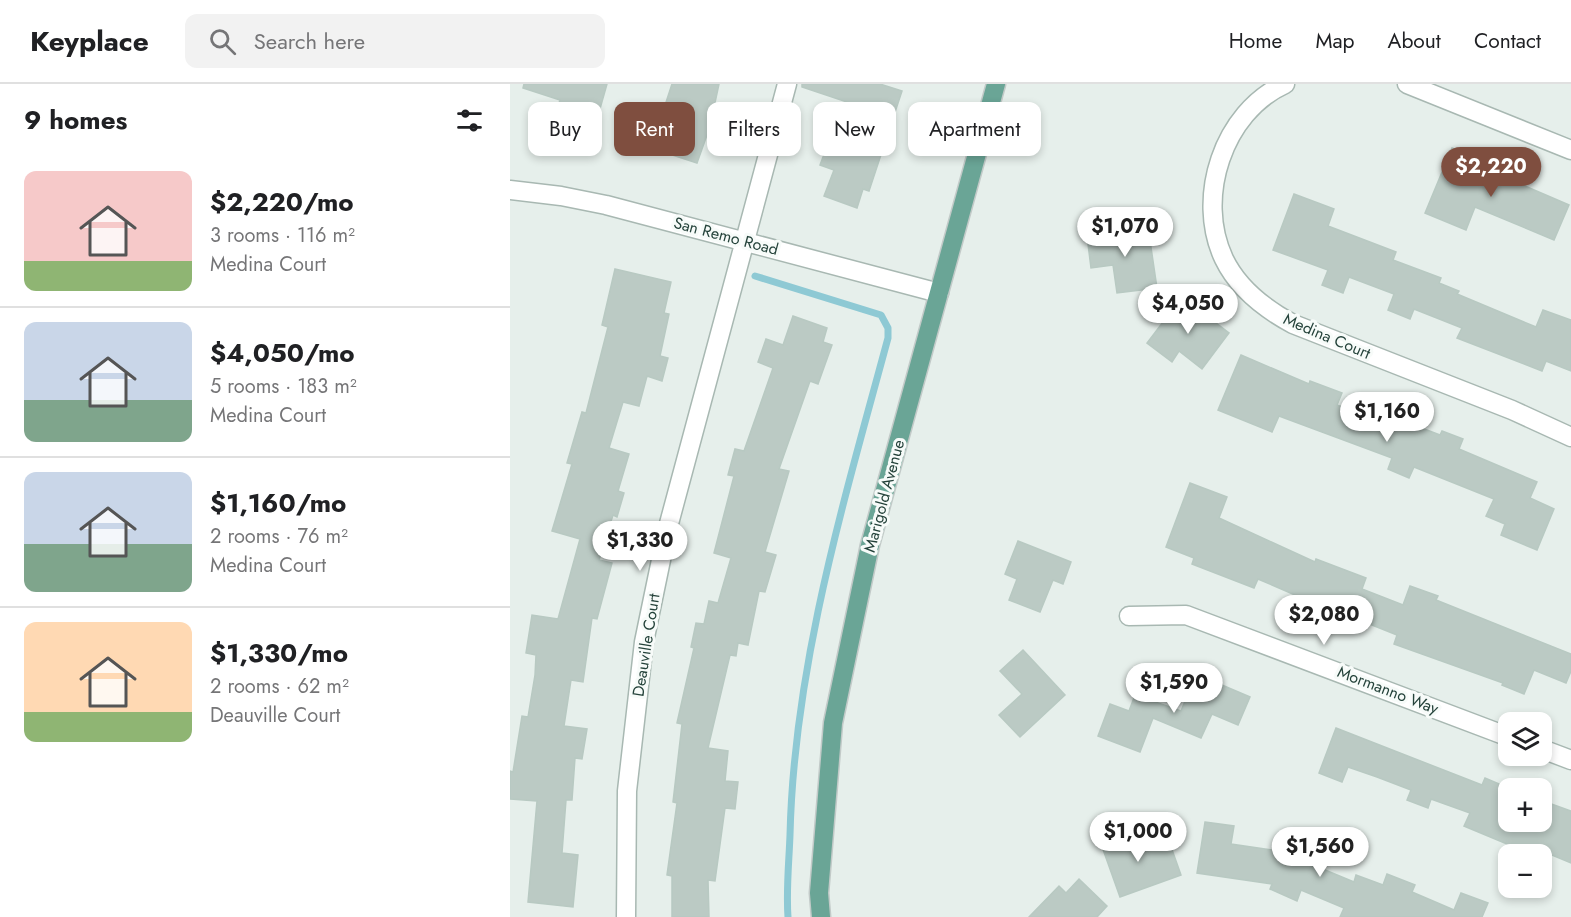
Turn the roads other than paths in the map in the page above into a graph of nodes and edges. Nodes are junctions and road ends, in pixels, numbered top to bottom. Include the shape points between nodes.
1 (787, 84) edge
2 (996, 84) edge
3 (1285, 84) edge
4 (1407, 84) edge
5 (1571, 150) edge
6 (510, 190) edge
7 (746, 241) junction
8 (939, 293) junction
9 (1571, 437) edge
10 (1129, 616) dead end
11 (1498, 732) edge
12 (1552, 753) edge
13 (1571, 760) edge
14 (626, 917) edge
15 (821, 917) edge

1 - 7 street, Deauville Court
2 - 8 main road, Marigold Avenue
3 - 9 street, Medina Court via 1241,121 1224,147 1217,169 1214,221 1224,258 1235,277 1272,313 1293,324
4 - 5 street
6 - 7 street, San Remo Road via 606,205
7 - 8 street, San Remo Road
7 - 14 street, Deauville Court via 667,531 644,642 627,791
8 - 15 main road, Marigold Avenue via 870,545 833,723 819,893
10 - 11 street, Mormanno Way via 1186,615
12 - 13 street

